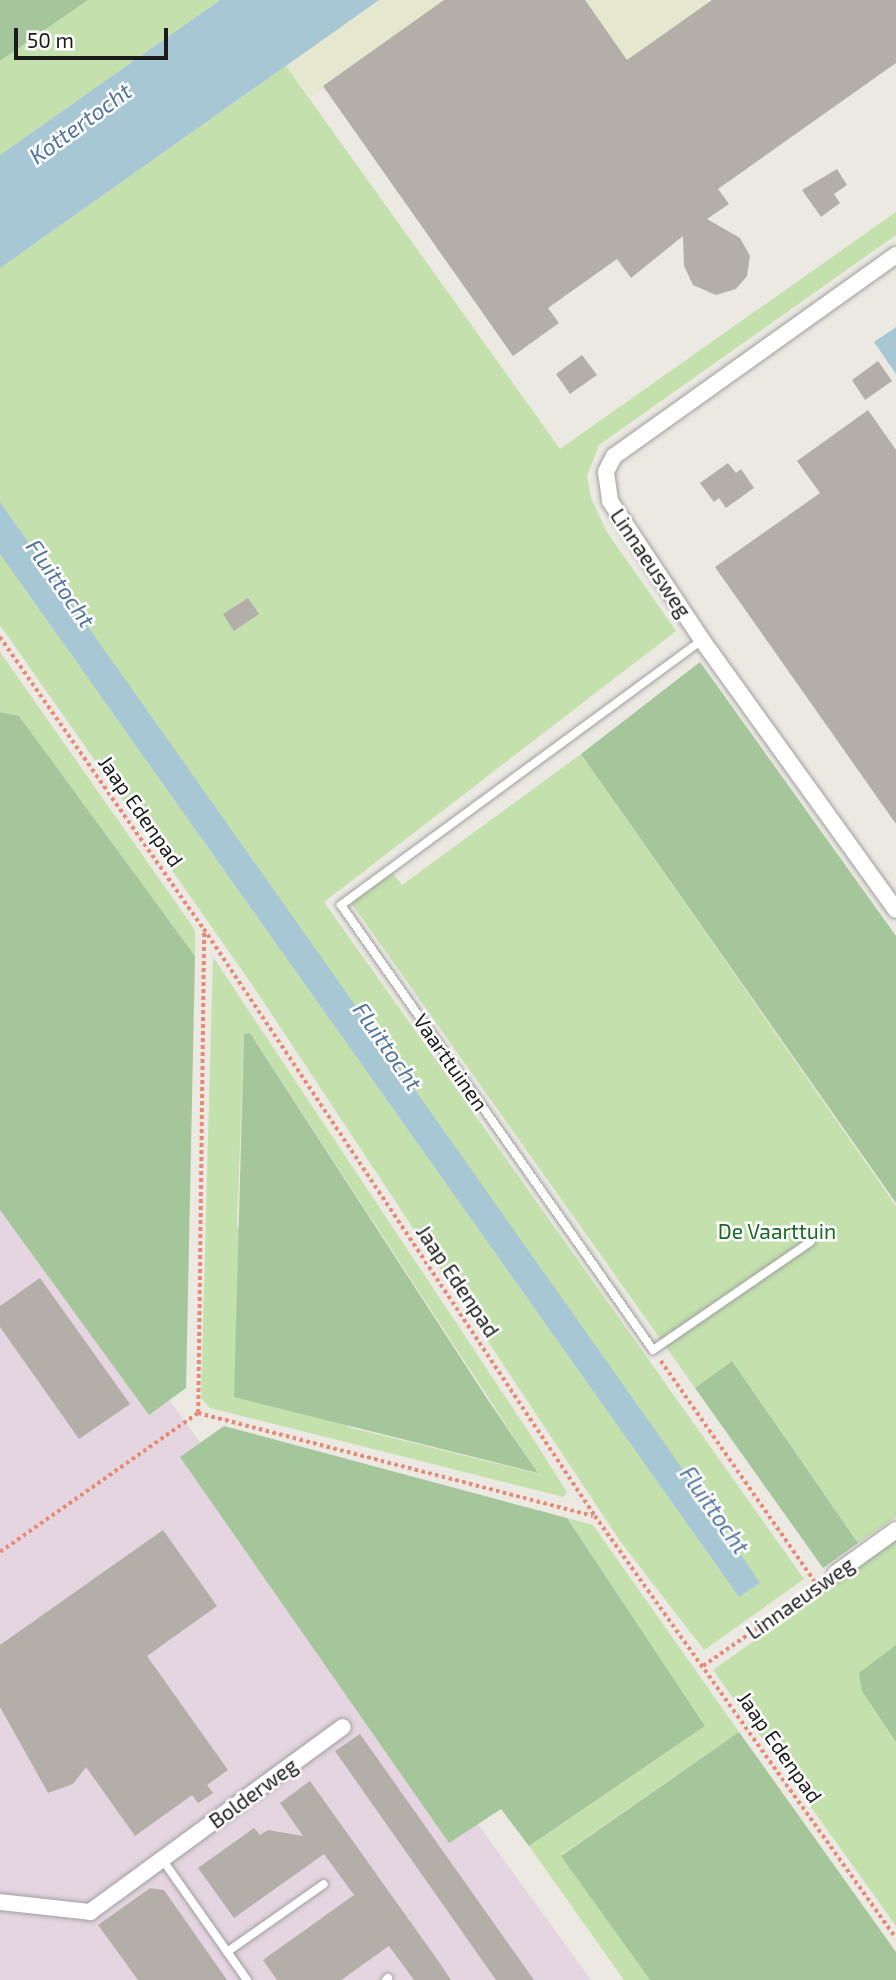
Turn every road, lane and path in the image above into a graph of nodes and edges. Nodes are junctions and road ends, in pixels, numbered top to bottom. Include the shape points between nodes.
1 (896, 255) edge
2 (0, 637) edge
3 (702, 640) junction
4 (896, 910) edge
5 (204, 929) junction
6 (810, 1242) dead end
7 (653, 1350) junction
8 (198, 1413) junction
9 (595, 1517) junction
10 (896, 1530) edge
11 (0, 1552) edge
12 (836, 1573) joint
13 (818, 1586) junction
14 (703, 1665) junction
15 (343, 1727) dead end
16 (162, 1859) junction
17 (324, 1884) dead end
18 (0, 1902) edge
19 (896, 1938) edge
20 (228, 1952) junction
21 (247, 1980) edge

1 - 3 street, Linnaeusweg via 614,456 606,472 610,501
2 - 5 path, Jaap Edenpad
3 - 4 street, Linnaeusweg
3 - 7 lane, Vaarttuinen via 341,905
5 - 8 path
5 - 9 path, Jaap Edenpad
6 - 7 lane
7 - 13 path
8 - 9 path
8 - 11 path
9 - 14 path, Jaap Edenpad
10 - 12 street, Linnaeusweg
12 - 13 path, Linnaeusweg
13 - 14 path, Linnaeusweg
14 - 19 path, Jaap Edenpad
15 - 16 street, Bolderweg
16 - 18 street, Bolderweg via 90,1912
16 - 20 lane
17 - 20 lane
20 - 21 lane

